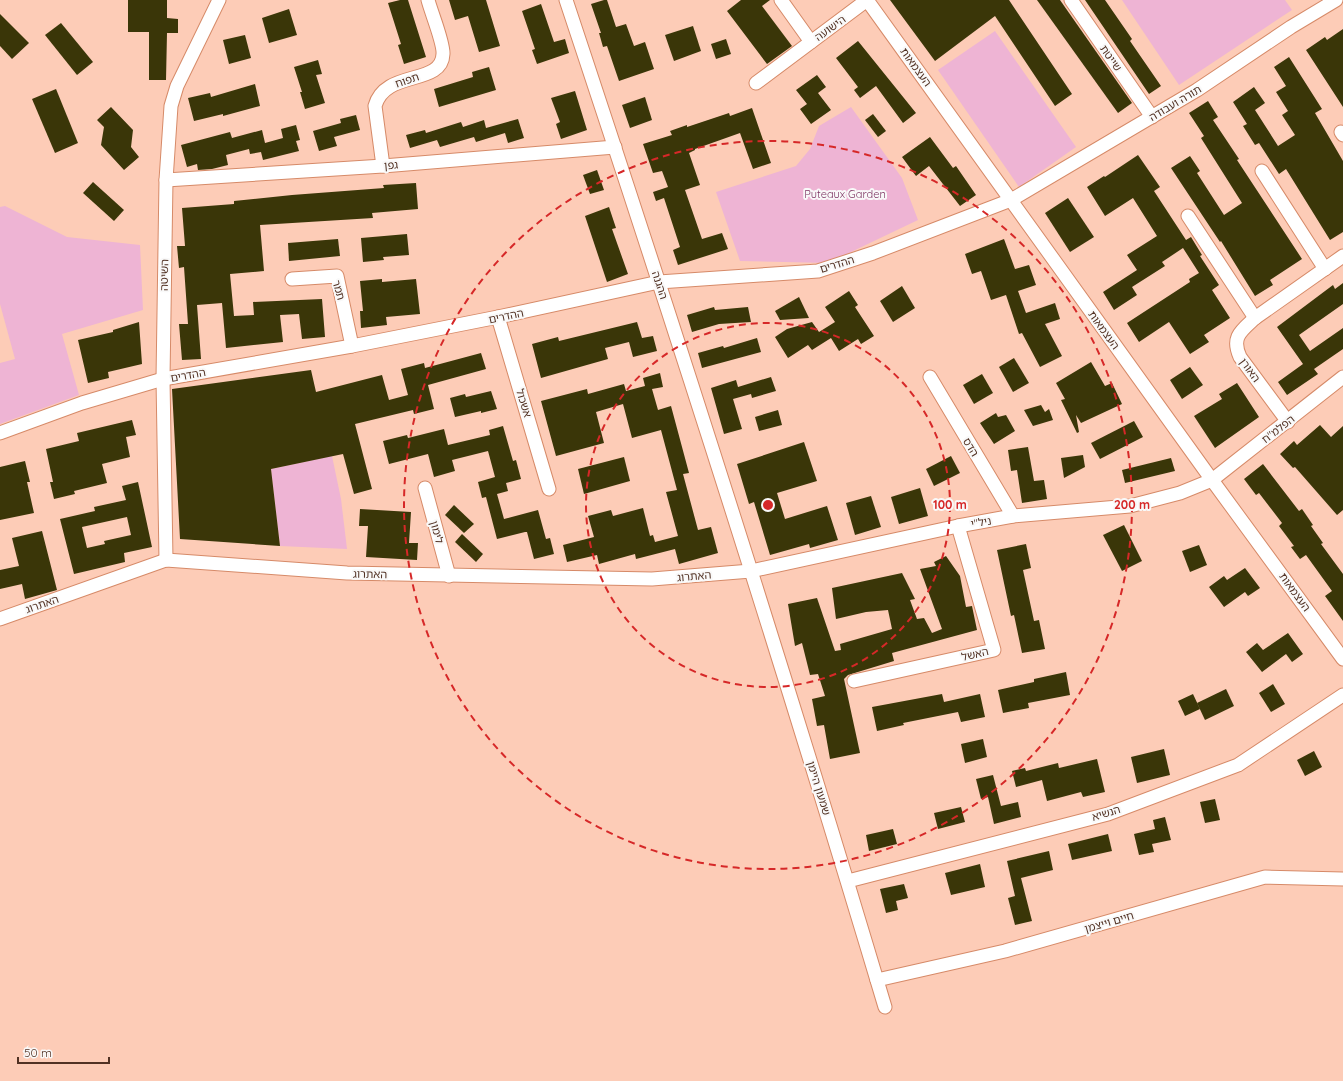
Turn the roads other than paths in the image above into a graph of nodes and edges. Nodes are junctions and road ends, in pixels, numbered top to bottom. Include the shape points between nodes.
1 (219, 0) edge
2 (428, 0) edge
3 (566, 0) edge
4 (781, 0) edge
5 (868, 0) edge
6 (1071, 0) edge
7 (1336, 0) edge
8 (811, 42) junction
9 (756, 83) dead end
10 (1152, 117) junction
11 (615, 146) junction
12 (384, 166) junction
13 (1262, 171) dead end
14 (166, 180) junction
15 (1011, 200) junction
16 (1188, 216) dead end
17 (1343, 256) edge
18 (1325, 268) junction
19 (292, 278) dead end
20 (659, 282) junction
21 (498, 318) junction
22 (1255, 318) junction
23 (352, 346) junction
24 (930, 377) dead end
25 (1343, 377) edge
26 (163, 379) junction
27 (1288, 422) junction
28 (0, 432) edge
29 (1212, 480) junction
30 (425, 488) dead end
31 (549, 489) dead end
32 (1013, 516) junction
33 (958, 526) junction
34 (166, 560) junction
35 (751, 571) junction
36 (449, 576) junction
37 (0, 619) edge
38 (1341, 652) edge
39 (854, 681) dead end
40 (1343, 695) edge
41 (1343, 880) edge
42 (848, 881) junction
43 (877, 980) junction
44 (885, 1007) dead end

1 - 14 street, השיטה via 177,86 171,106
2 - 12 street, תפוח via 444,53 441,63 434,71 392,85 383,90 377,98 375,106
3 - 11 street, ההגנה
4 - 8 street, הישועה
5 - 8 street, הישועה
5 - 15 street, העצמאות
6 - 10 street, שייטת
7 - 10 street, תורה ועבודה
8 - 9 street, הישועה
10 - 15 street, תורה ועבודה
11 - 12 street, גפן
11 - 20 street, ההגנה
12 - 14 street, גפן
13 - 18 street
14 - 26 street, השיטה
15 - 20 street, ההדרים via 818,271
15 - 29 street, העצמאות
16 - 22 street
17 - 18 street, האורן
18 - 22 street, האורן
19 - 23 street, תמר via 337,276
20 - 21 street, ההדרים
20 - 35 street, ההגנה
21 - 23 street, ההדרים
21 - 31 street, אשכול
22 - 27 street, האורן via 1242,330 1237,338 1236,347 1240,357
23 - 26 street, ההדרים
24 - 32 street, הדס
25 - 27 street, הפלמ"ח
26 - 28 street, ההדרים via 82,403
26 - 34 street, השיטה
27 - 29 street, הפלמ"ח
29 - 32 street, ניל"י via 1180,494 1130,506
29 - 38 street, העצמאות
30 - 36 street, לימון
32 - 33 street, ניל"י
33 - 35 street, ניל"י
33 - 39 street, האשל via 994,650
34 - 36 street, האתרוג via 347,573
34 - 37 street, האתרוג
35 - 36 street, האתרוג via 652,579
35 - 42 street, שמעון היימן
40 - 42 street, הנשיא via 1238,764 1108,814
41 - 43 street, חיים וייצמן via 1265,877 1005,951
42 - 43 street, שמעון היימן
43 - 44 street, שמעון היימן

